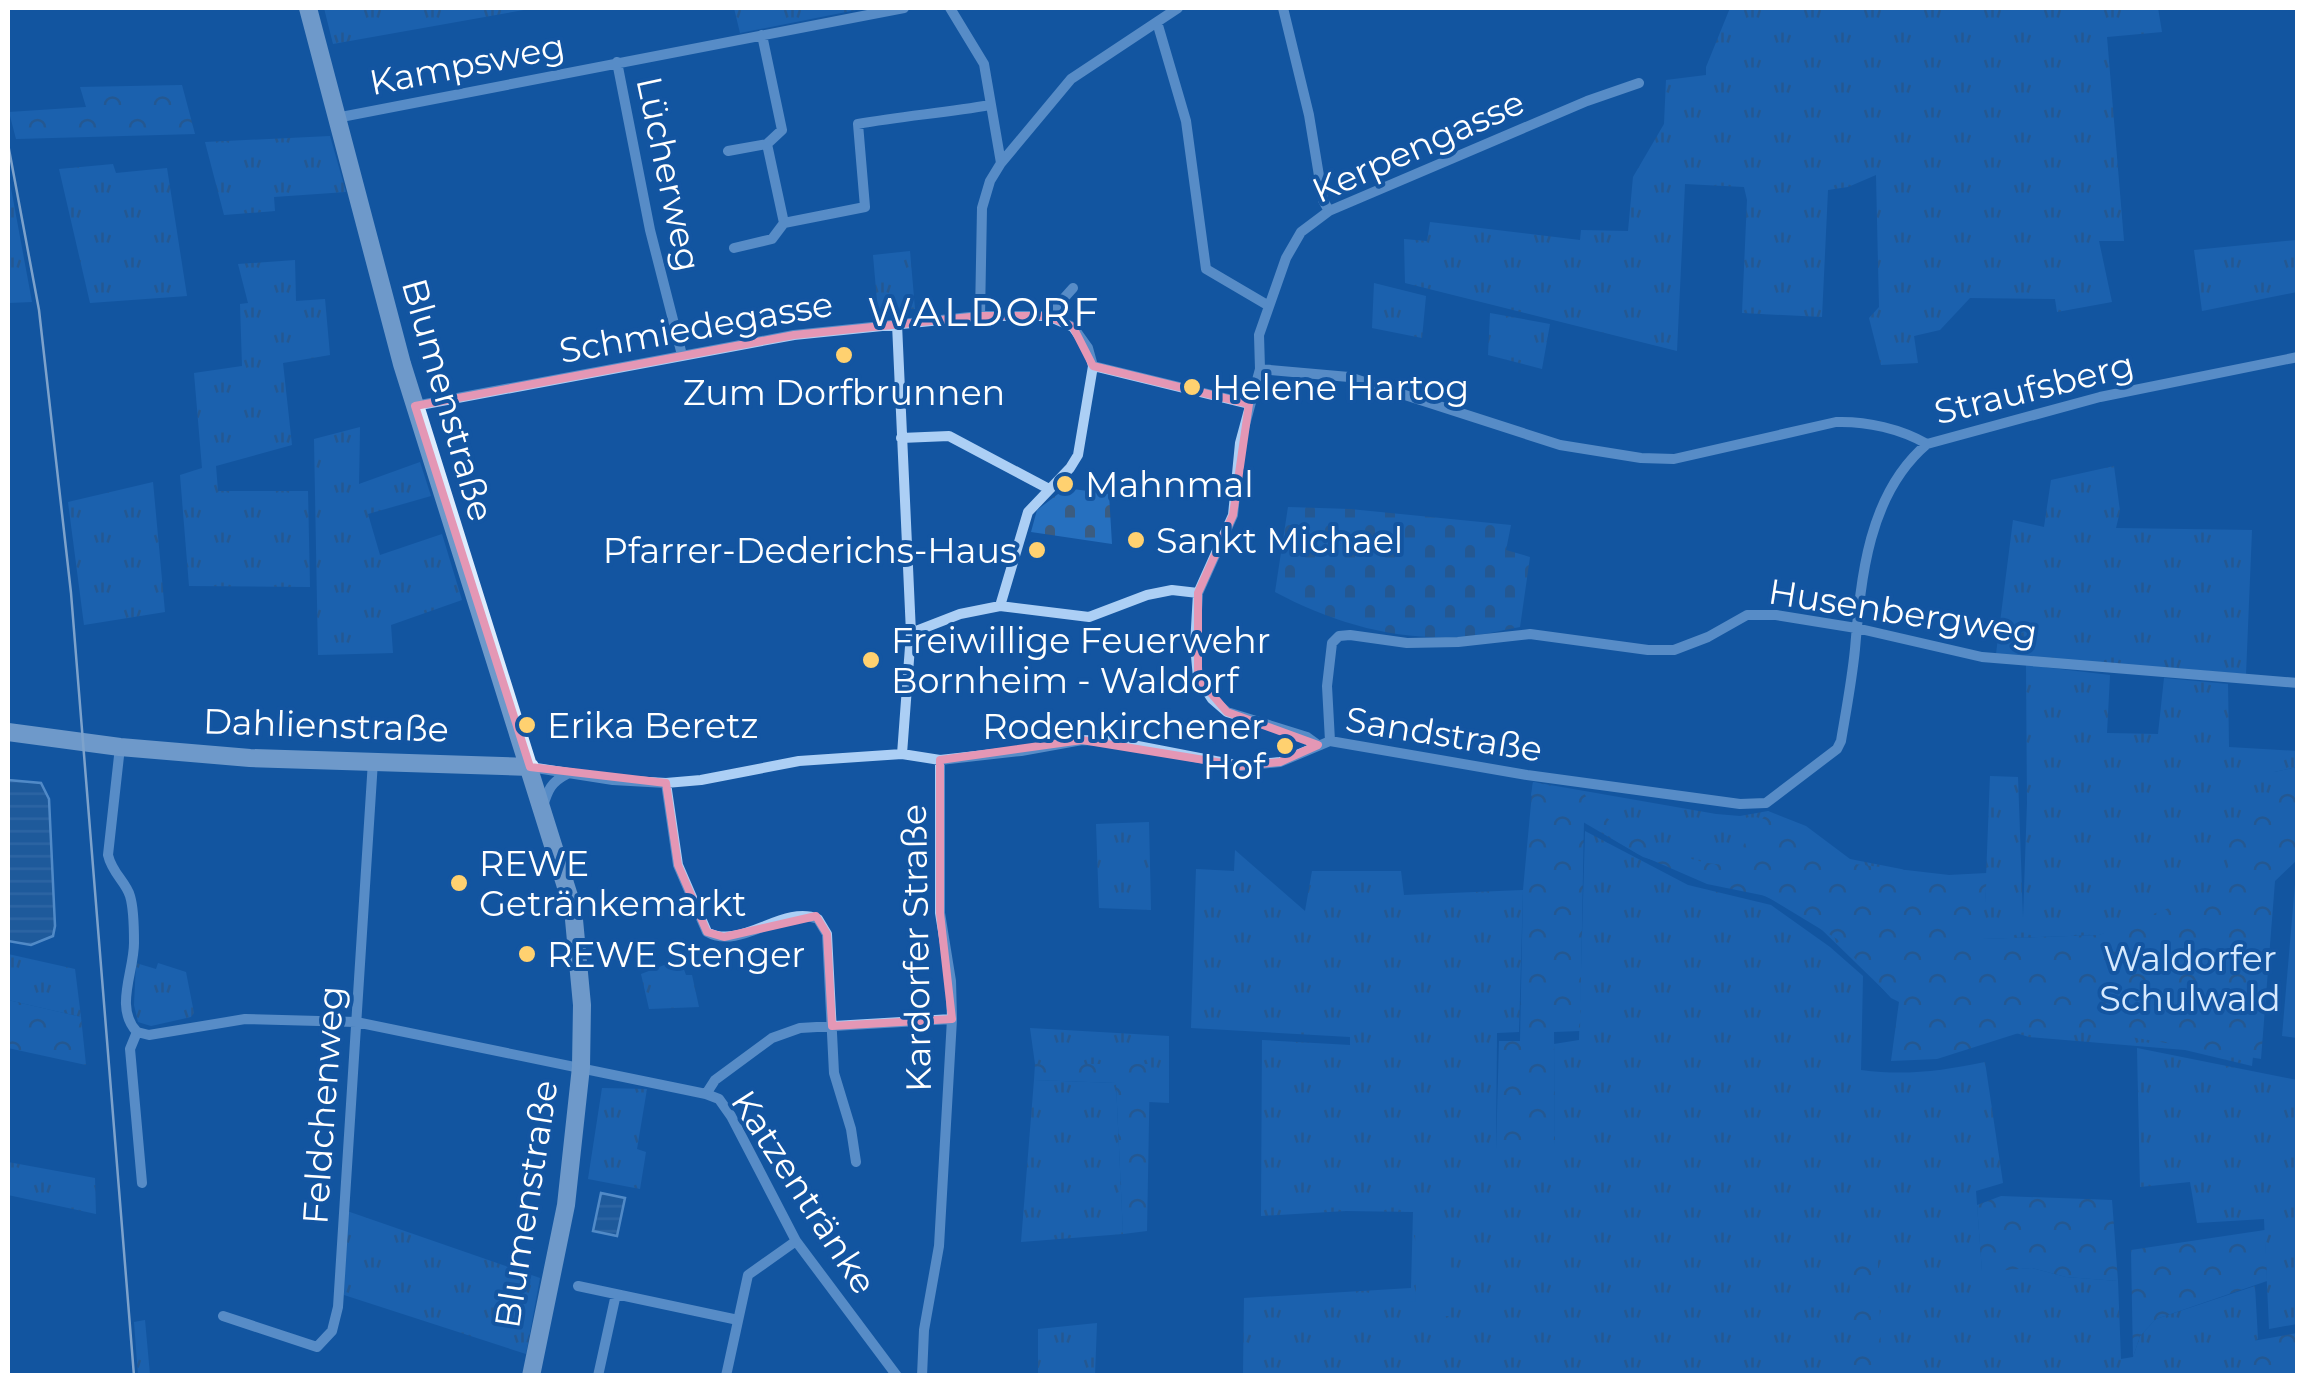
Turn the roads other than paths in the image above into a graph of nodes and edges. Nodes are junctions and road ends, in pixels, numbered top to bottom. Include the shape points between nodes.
1 (308, 8) edge
2 (904, 8) edge
3 (950, 8) edge
4 (1178, 8) edge
5 (1283, 8) edge
6 (1156, 22) junction
7 (762, 34) junction
8 (617, 62) junction
9 (1640, 83) dead end
10 (990, 106) junction
11 (336, 118) junction
12 (767, 144) junction
13 (728, 151) dead end
14 (1001, 164) junction
15 (1329, 211) junction
16 (784, 224) junction
17 (734, 248) dead end
18 (1073, 288) dead end
19 (1269, 306) junction
20 (980, 316) junction
21 (1048, 316) junction
22 (897, 324) junction
23 (682, 355) junction
24 (2298, 358) edge
25 (1093, 366) junction
26 (1260, 369) junction
27 (1248, 404) junction
28 (415, 406) junction
29 (901, 438) junction
30 (1928, 444) junction
31 (1049, 489) junction
32 (1198, 593) junction
33 (1000, 606) junction
34 (1856, 628) junction
35 (911, 632) junction
36 (2298, 682) edge
37 (513, 721) junction
38 (8, 732) edge
39 (1330, 741) junction
40 (1318, 745) junction
41 (120, 747) junction
42 (902, 754) junction
43 (940, 760) junction
44 (372, 762) junction
45 (485, 763) junction
46 (530, 767) junction
47 (568, 774) junction
48 (666, 783) junction
49 (543, 806) junction
50 (952, 1019) junction
51 (356, 1022) junction
52 (832, 1026) junction
53 (137, 1032) junction
54 (581, 1068) junction
55 (706, 1094) junction
56 (856, 1162) dead end
57 (142, 1183) dead end
58 (796, 1241) junction
59 (578, 1286) dead end
60 (616, 1294) junction
61 (223, 1316) dead end
62 (738, 1320) junction
63 (531, 1376) edge
64 (598, 1376) edge
65 (726, 1376) edge
66 (897, 1376) edge
67 (922, 1376) edge

1 - 11 main road, Blumenstraße
2 - 7 street, Kampsweg
3 - 10 street via 984,64
4 - 6 street
5 - 15 street
6 - 14 street via 1071,78
6 - 19 street via 1186,121 1206,269
7 - 8 street, Kampsweg
7 - 12 street via 782,130
8 - 11 street, Kampsweg
8 - 23 street, Lücherweg
9 - 15 street, Kerpengasse
10 - 14 street
10 - 16 street via 858,124 865,207
11 - 28 main road, Blumenstraße
12 - 13 street
12 - 16 street
14 - 20 street via 982,208
15 - 19 street, Kerpengasse via 1301,232
16 - 17 street via 772,238
18 - 21 street
19 - 26 street, Kerpengasse
20 - 21 street, Schmiedegasse
20 - 22 street, Schmiedegasse
21 - 25 street via 1073,327
22 - 23 street, Schmiedegasse
22 - 29 street
23 - 28 street, Schmiedegasse
24 - 30 street, Straufsberg via 2100,397
25 - 27 street
25 - 31 street via 1078,455
26 - 27 street, Kerpengasse
26 - 30 street, Straufsberg via 1348,377 1560,446 1641,458 1674,459 1836,422
27 - 32 street, Kerpengasse via 1233,515
28 - 37 main road, Blumenstraße
29 - 31 street via 949,436
29 - 35 street
30 - 34 street, Sandstraße via 1884,502 1862,569
31 - 33 street via 1021,527
32 - 33 street via 1147,595 1089,617
32 - 40 street via 1198,678 1212,699 1227,712
33 - 35 street
34 - 36 street, Husenbergweg via 1982,657
34 - 39 street, Husenbergweg via 1747,615 1674,650 1530,634 1407,643 1339,636 1332,643 1326,686
34 - 39 street, Sandstraße via 1841,741 1766,802 1527,776
35 - 42 street
37 - 45 main road via 510,740
37 - 46 main road, Blumenstraße
38 - 41 main road, Dahlienstraße
39 - 40 street, Sandstraße
40 - 43 street, Sandstraße via 1280,762 1241,766 1082,740
41 - 44 main road, Dahlienstraße
41 - 53 street via 108,856 130,894 134,940 125,999
42 - 43 street, Sandstraße
42 - 48 street, Sandstraße via 799,761
43 - 50 street, Kardorfer Straße via 940,913
44 - 45 main road, Dahlienstraße
44 - 51 street, Feldchenweg
45 - 46 main road, Dahlienstraße
46 - 47 street, Sandstraße
46 - 49 main road, Blumenstraße
47 - 48 street, Sandstraße
47 - 49 street via 556,780
48 - 52 street via 678,866 703,926 724,937 802,915 818,919 826,934
49 - 54 main road, Blumenstraße via 573,909
50 - 52 street
50 - 67 street, Kardorfer Straße via 938,1254
51 - 53 street, Katzentränke via 245,1018
51 - 54 street, Katzentränke
51 - 61 street, Feldchenweg via 332,1332 317,1347
52 - 55 street via 772,1038
52 - 56 street via 834,1073
53 - 57 street via 130,1049
54 - 55 street, Katzentränke
54 - 63 main road, Blumenstraße via 566,1205
55 - 58 street, Katzentränke via 731,1116
58 - 62 street via 748,1275
58 - 66 street, Katzentränke
59 - 60 street
60 - 62 street
60 - 64 street
62 - 65 street

